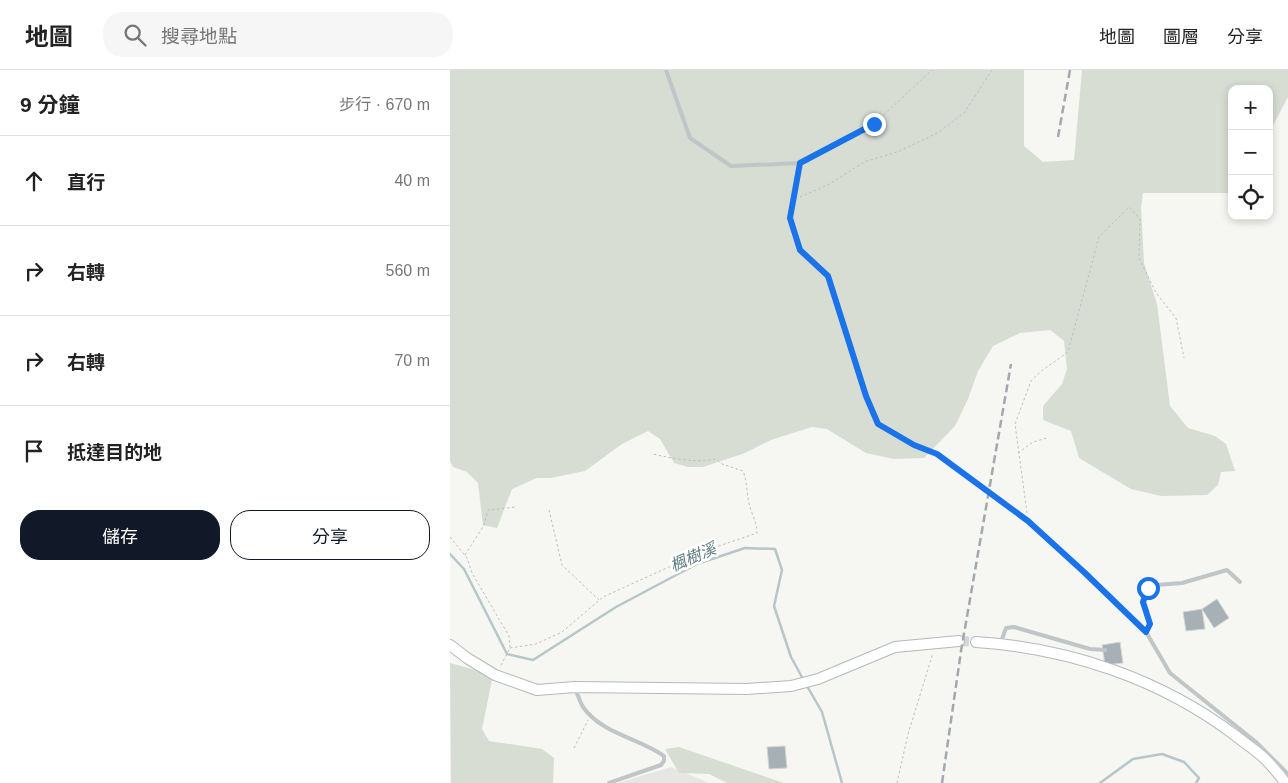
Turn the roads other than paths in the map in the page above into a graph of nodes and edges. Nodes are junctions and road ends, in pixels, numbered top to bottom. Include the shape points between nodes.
1 (666, 70) edge
2 (1240, 582) dead end
3 (1146, 632) junction
4 (959, 641) tunnel mouth
5 (976, 642) tunnel mouth
6 (1001, 643) junction
7 (450, 645) edge
8 (1105, 650) dead end
9 (574, 687) junction
10 (1288, 774) edge
11 (609, 783) edge
12 (1286, 783) edge

1 - 3 lane, bridge via 690,138 731,166 800,163 790,218 800,250 828,276 878,424 937,454 1028,521
2 - 3 lane via 1227,570 1182,584 1156,584 1148,588 1143,602 1150,624
3 - 10 lane via 1170,672 1256,742
4 - 9 street via 895,647 818,679 791,686
5 - 6 street
6 - 8 lane via 1006,628 1014,627 1090,649
6 - 12 street via 1105,666 1187,702 1266,760
7 - 9 street via 495,675 537,690
9 - 11 lane via 583,706 610,730 664,756 661,766

